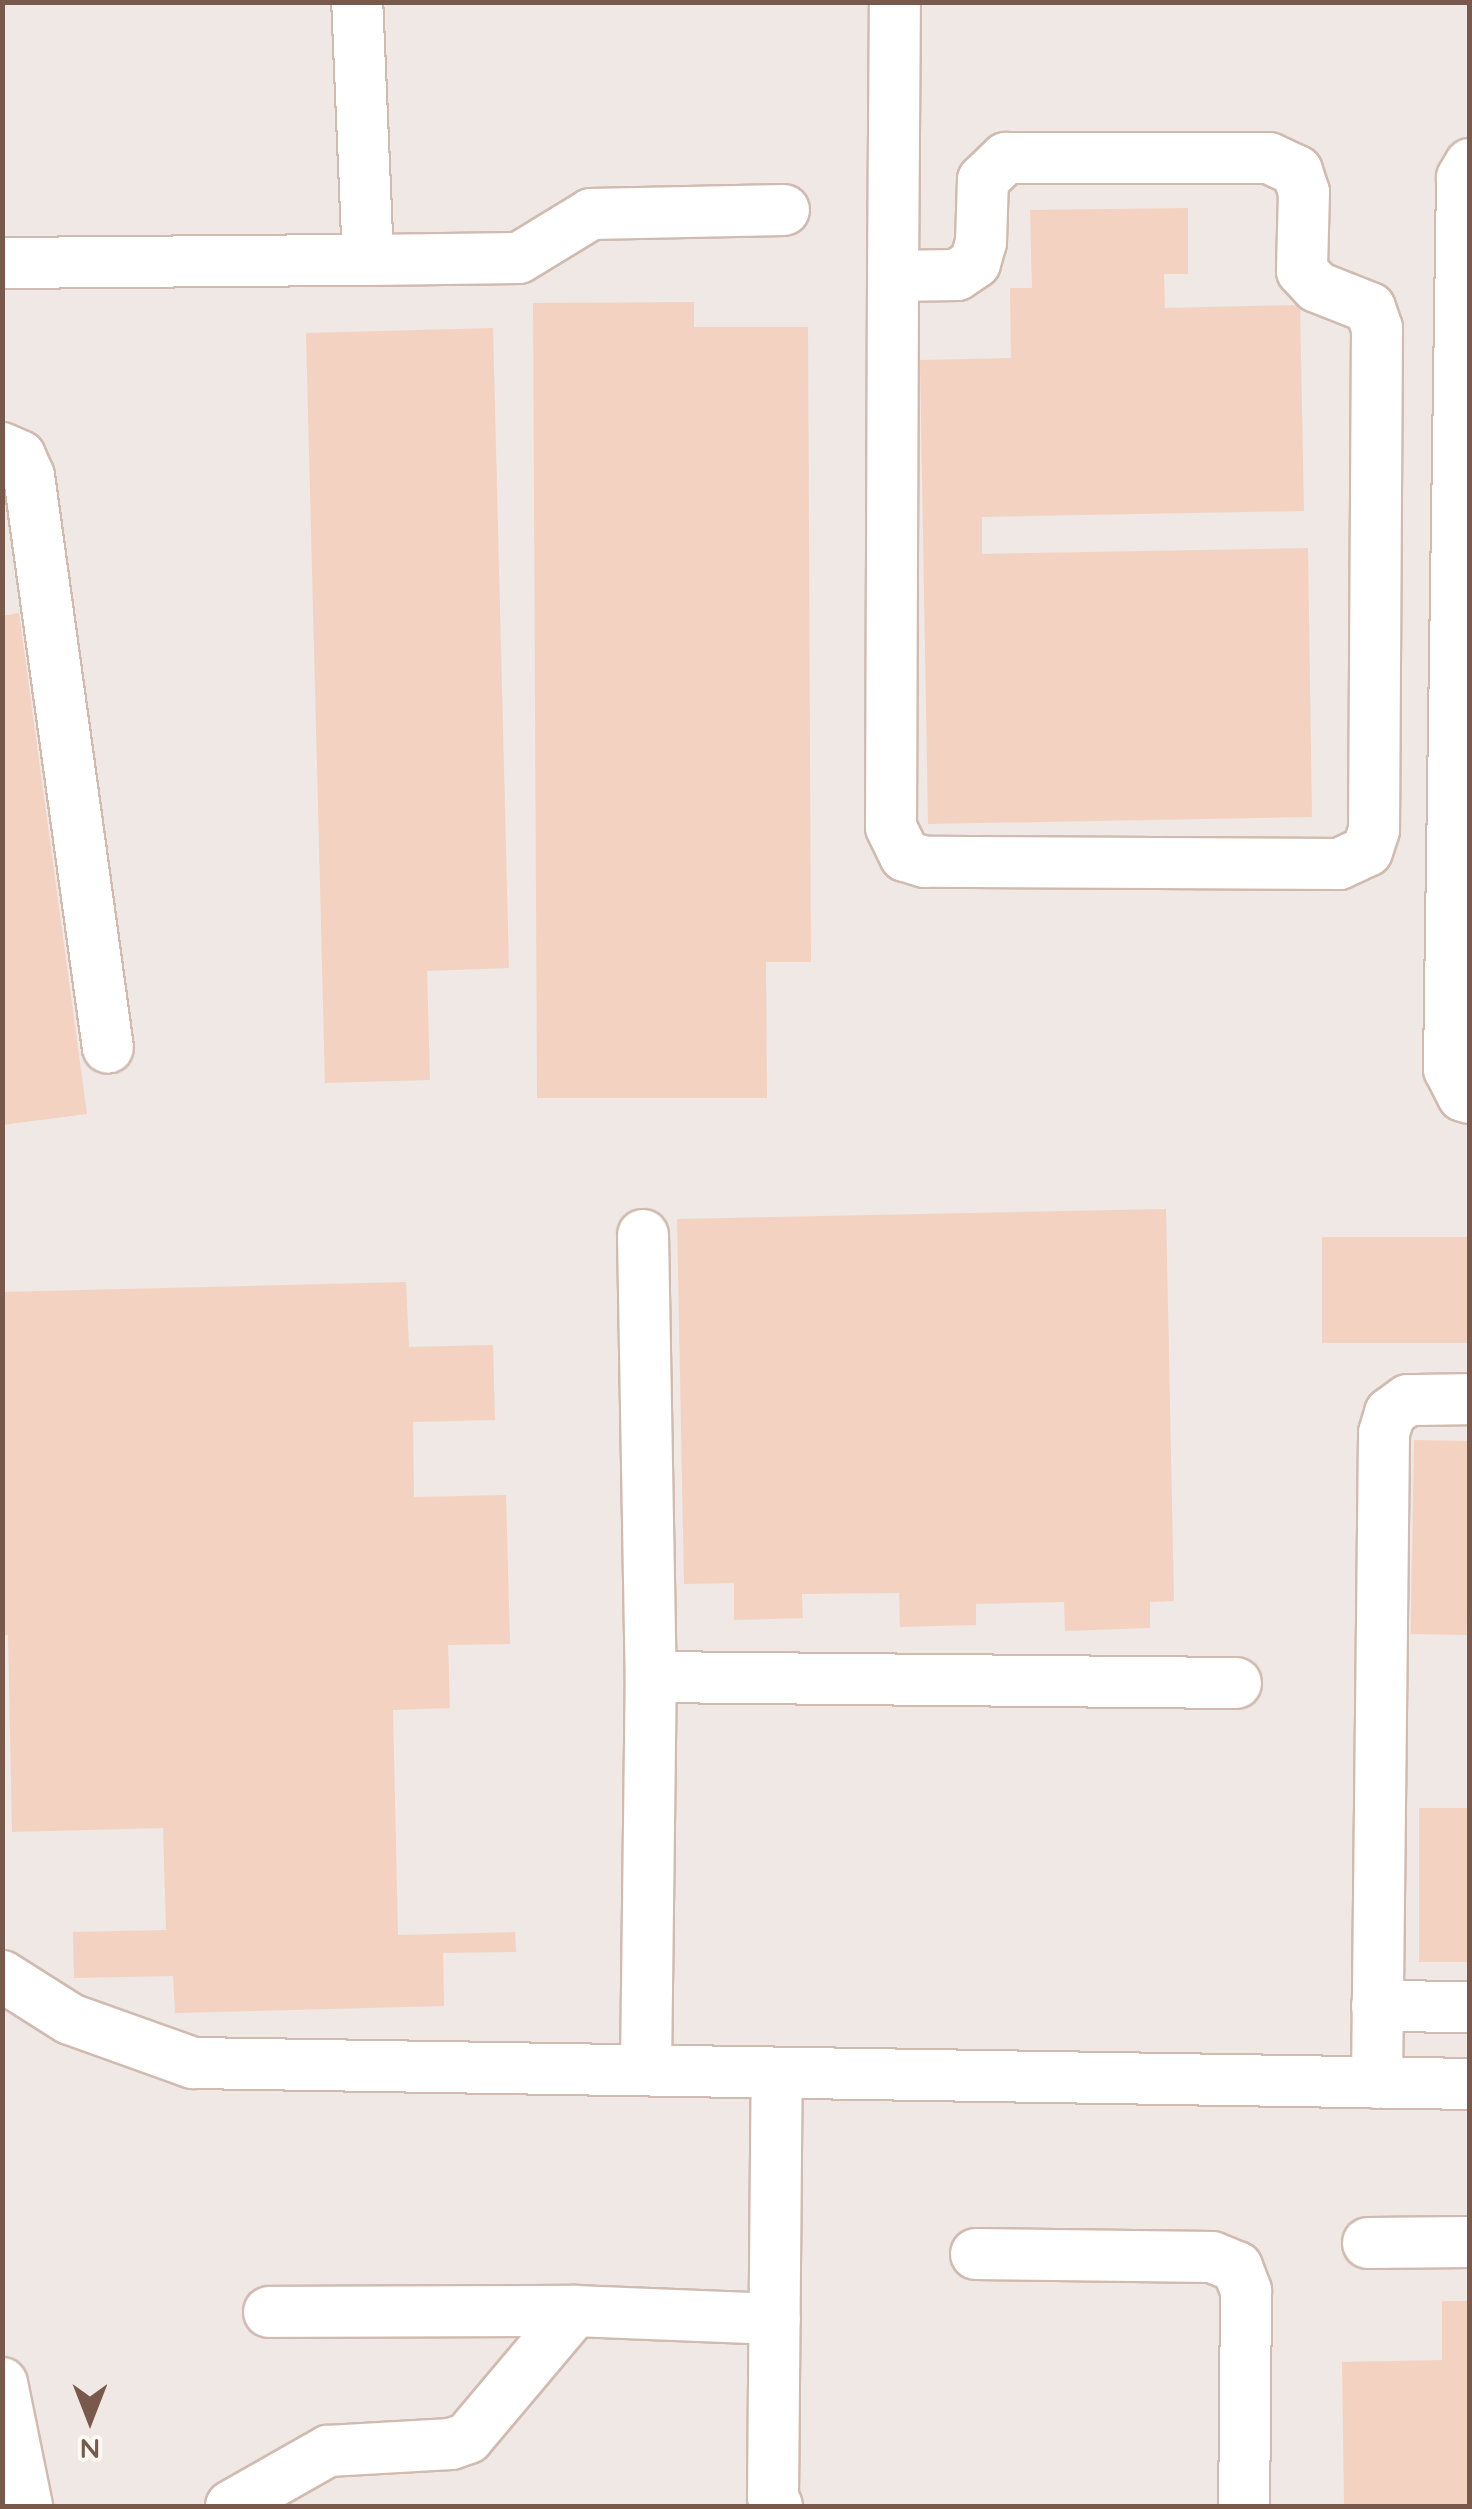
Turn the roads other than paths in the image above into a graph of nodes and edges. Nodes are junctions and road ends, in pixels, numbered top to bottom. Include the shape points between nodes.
1 (357, 2) edge
2 (895, 2) edge
3 (1470, 164) edge
4 (784, 210) dead end
5 (368, 260) junction
6 (2, 263) edge
7 (894, 276) junction
8 (2, 448) edge
9 (1461, 772) edge
10 (108, 1048) dead end
11 (1470, 1098) edge
12 (643, 1235) dead end
13 (1470, 1399) edge
14 (651, 1677) junction
15 (1236, 1683) dead end
16 (2, 1976) edge
17 (1377, 2006) junction
18 (1470, 2007) edge
19 (646, 2070) junction
20 (777, 2072) junction
21 (1377, 2082) junction
22 (1470, 2084) edge
23 (1470, 2242) edge
24 (1368, 2243) dead end
25 (976, 2254) dead end
26 (575, 2310) junction
27 (269, 2312) dead end
28 (775, 2319) junction
29 (2, 2384) edge
30 (27, 2506) edge
31 (231, 2506) edge
32 (776, 2506) edge
33 (1244, 2506) edge

1 - 5 lane
2 - 7 lane
3 - 9 lane via 1462,178
4 - 5 lane via 591,214 520,258
5 - 6 lane
7 - 7 lane via 957,275 975,263 983,180 1006,158 1269,158 1297,172 1304,192 1302,272 1317,287 1370,308 1376,328 1374,830 1367,850 1338,864 925,862 905,856 891,828
8 - 10 lane via 20,456 30,476
9 - 11 lane via 1448,1069
12 - 14 lane
13 - 17 lane via 1408,1400 1385,1422
14 - 15 lane
14 - 19 lane
16 - 19 lane via 70,2020 193,2063
17 - 18 lane
17 - 21 lane
19 - 20 lane
20 - 21 lane
20 - 28 lane
21 - 22 lane
23 - 24 lane
25 - 33 lane via 1212,2256 1237,2268 1246,2291
26 - 27 lane
26 - 28 lane
26 - 31 lane via 468,2438 328,2452
28 - 32 lane
29 - 30 lane

